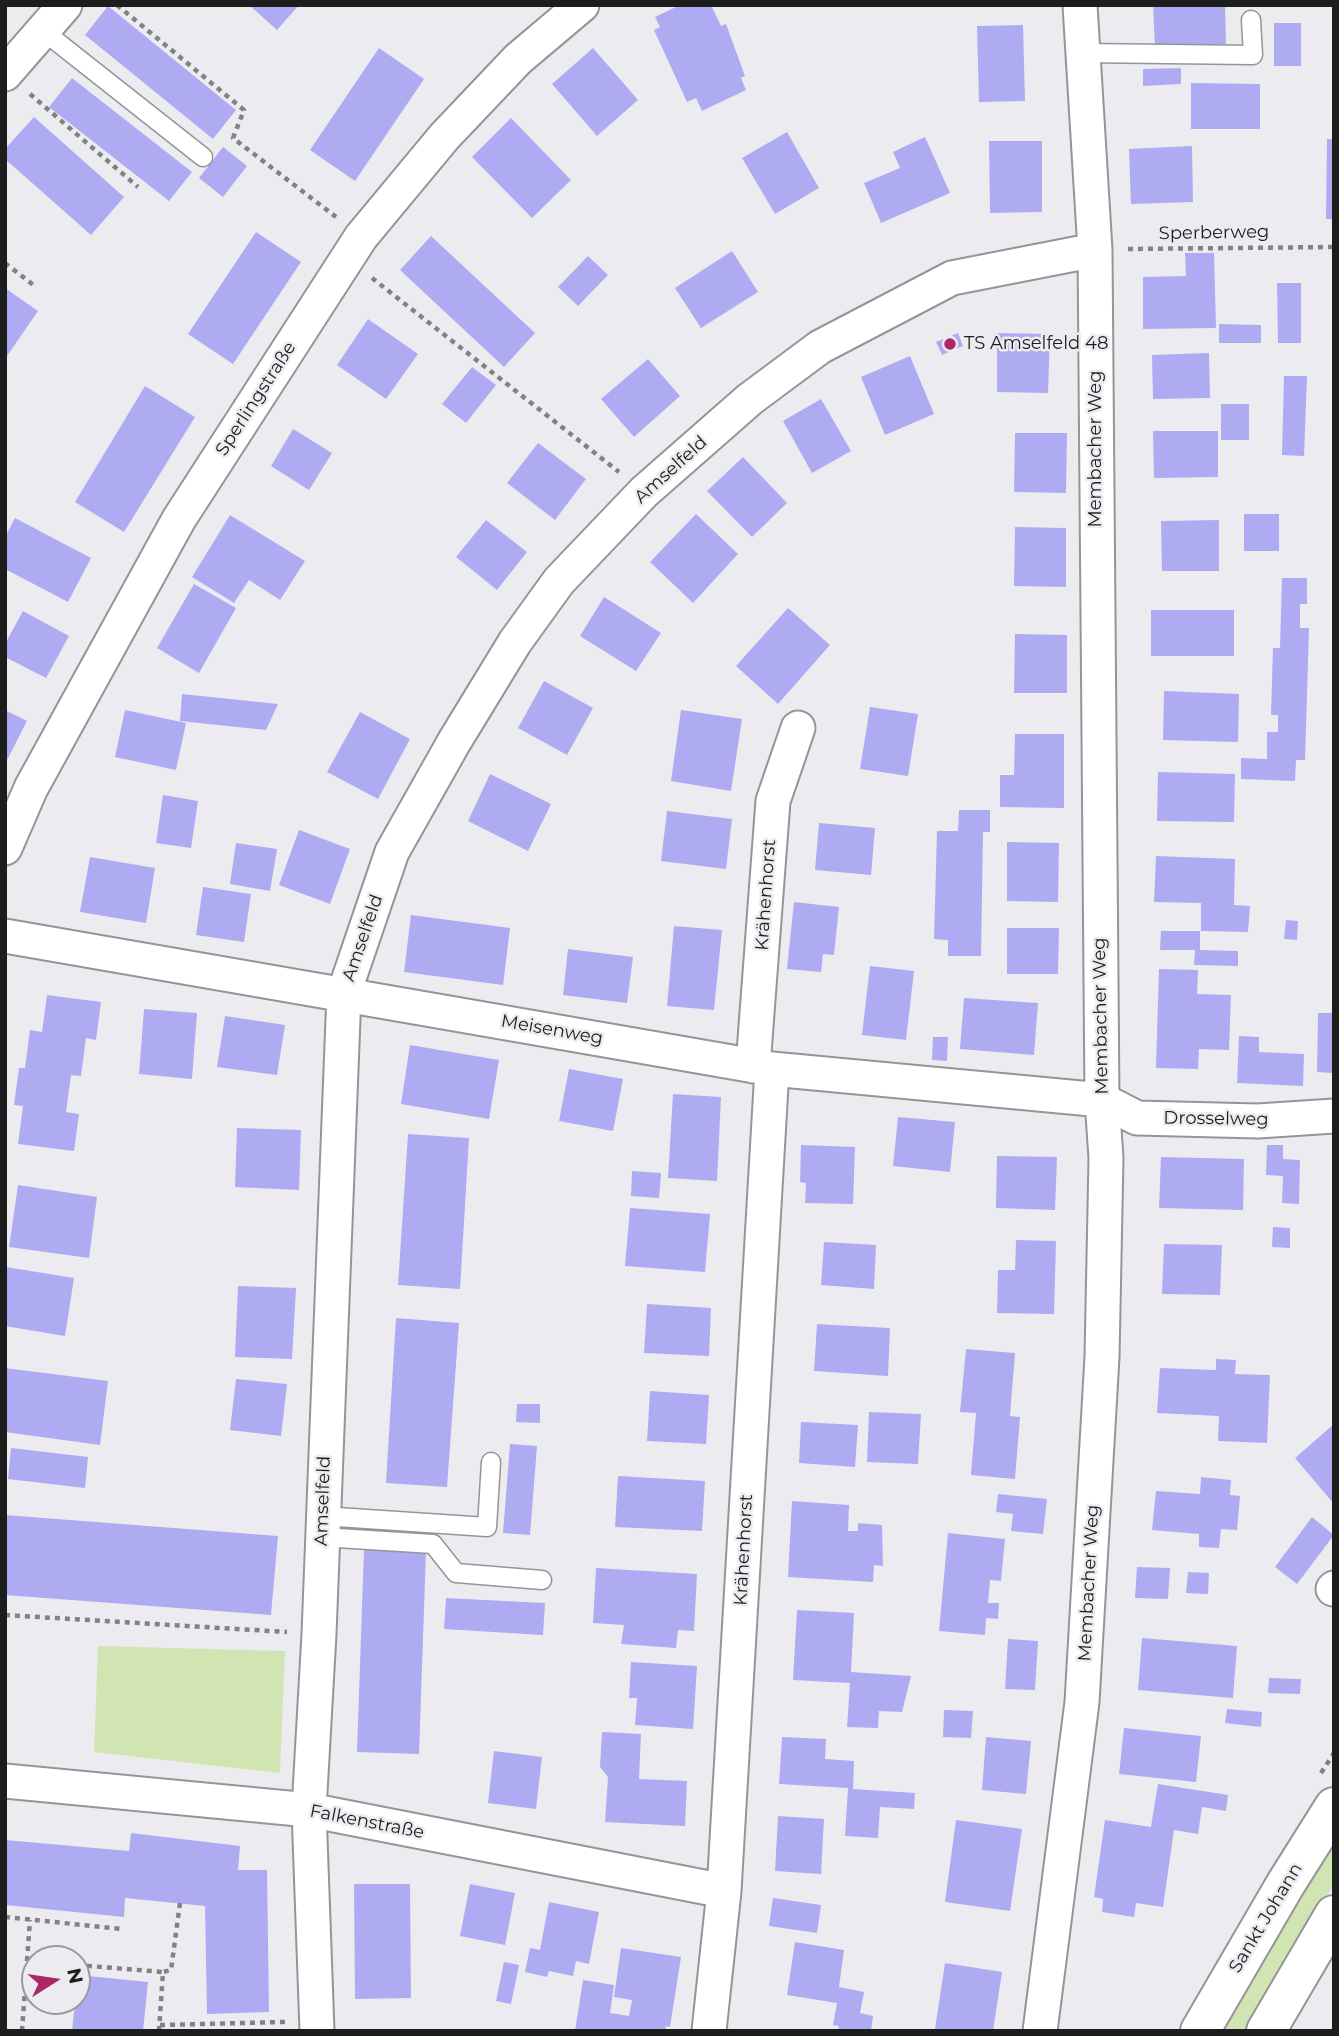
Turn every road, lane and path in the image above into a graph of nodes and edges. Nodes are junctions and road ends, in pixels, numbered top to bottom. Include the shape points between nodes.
1 (65, 5) edge
2 (117, 5) edge
3 (582, 5) edge
4 (1080, 5) edge
5 (1251, 20) dead end
6 (42, 30) junction
7 (1083, 53) junction
8 (6, 74) edge
9 (203, 157) dead end
10 (138, 187) dead end
11 (1334, 247) edge
12 (354, 248) junction
13 (1095, 250) junction
14 (5, 263) edge
15 (36, 287) dead end
16 (644, 492) junction
17 (798, 728) dead end
18 (5, 848) edge
19 (5, 936) edge
20 (344, 993) junction
21 (762, 1067) junction
22 (1102, 1100) junction
23 (1334, 1116) edge
24 (491, 1462) dead end
25 (322, 1526) junction
26 (542, 1580) dead end
27 (5, 1615) edge
28 (319, 1634) junction
29 (5, 1781) edge
30 (1334, 1807) edge
31 (309, 1810) junction
32 (724, 1891) junction
33 (180, 1903) dead end
34 (1334, 1915) edge
35 (5, 1917) edge
36 (30, 1919) junction
37 (122, 1929) dead end
38 (28, 1945) edge
39 (91, 1966) edge
40 (163, 1972) junction
41 (317, 2026) edge
42 (159, 2028) edge
43 (1044, 2029) edge
44 (709, 2031) edge
45 (1200, 2031) edge
46 (1266, 2031) edge

1 - 6 street
2 - 12 path via 244,110 233,138
3 - 12 street, Sperlingstraße via 518,59 444,138
4 - 7 street, Membacher Weg
5 - 7 lane via 1253,55
6 - 8 street
6 - 9 lane
7 - 13 street, Membacher Weg
8 - 10 path
11 - 13 path, Sperberweg
12 - 16 path
12 - 18 street, Sperlingstraße via 179,519 31,788
13 - 16 street, Amselfeld via 952,278 820,347 750,399
13 - 22 street, Membacher Weg
14 - 15 path
16 - 20 street, Amselfeld via 559,581 515,642 454,742 392,852
17 - 21 street, Krähenhorst via 773,801
19 - 20 street, Meisenweg
20 - 21 street, Meisenweg
20 - 25 street, Amselfeld
21 - 22 street, Meisenweg
21 - 32 street, Krähenhorst
22 - 23 street, Drosselweg via 1137,1118 1258,1121
22 - 43 street, Membacher Weg via 1107,1158 1102,1357 1082,1702
24 - 25 lane via 487,1527
25 - 26 lane via 432,1544 456,1573
25 - 28 street, Amselfeld
27 - 28 path
28 - 31 street, Amselfeld
29 - 31 street, Falkenstraße
30 - 45 main road, Sankt Johann
31 - 32 street, Falkenstraße
31 - 41 street, Amselfeld
32 - 44 street, Krähenhorst
33 - 40 path via 171,1970
34 - 46 main road
35 - 36 path
36 - 37 path
36 - 38 path
39 - 40 path
40 - 42 path
41 - 42 path

